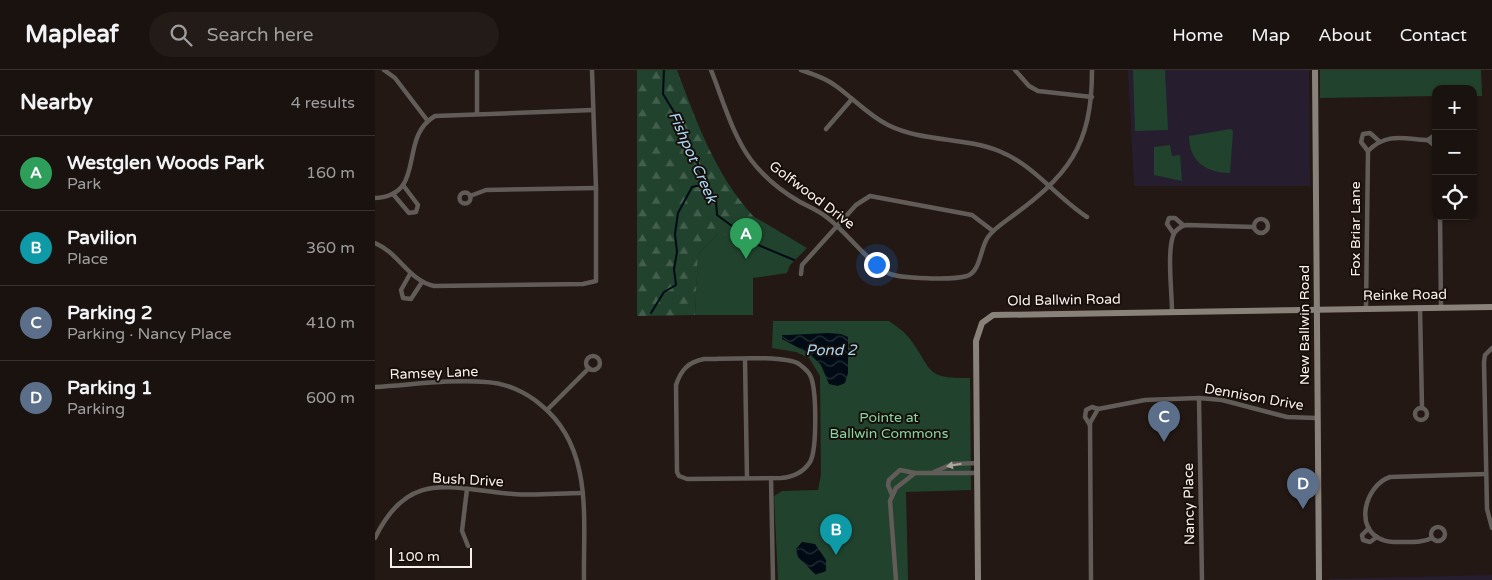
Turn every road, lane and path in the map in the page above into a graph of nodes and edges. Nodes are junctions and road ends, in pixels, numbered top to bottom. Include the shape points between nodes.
1 (384, 70) edge
2 (592, 70) edge
3 (711, 70) edge
4 (801, 70) edge
5 (1015, 70) edge
6 (1092, 70) edge
7 (1315, 70) edge
8 (477, 71) edge
9 (1092, 97) junction
10 (852, 99) junction
11 (593, 110) junction
12 (477, 113) junction
13 (427, 120) junction
14 (826, 129) dead end
15 (1432, 137) edge
16 (1428, 140) junction
17 (1379, 141) junction
18 (1432, 144) edge
19 (1368, 151) junction
20 (403, 185) junction
21 (1050, 187) junction
22 (596, 188) junction
23 (393, 194) junction
24 (470, 196) dead end
25 (375, 198) edge
26 (1087, 217) dead end
27 (1440, 220) edge
28 (1183, 225) junction
29 (838, 226) junction
30 (1254, 227) dead end
31 (993, 231) junction
32 (1174, 234) junction
33 (375, 243) edge
34 (410, 274) junction
35 (801, 274) dead end
36 (422, 282) junction
37 (1441, 307) junction
38 (1492, 307) edge
39 (1366, 308) junction
40 (1421, 308) junction
41 (1318, 310) junction
42 (1172, 312) junction
43 (1492, 348) edge
44 (745, 360) junction
45 (589, 368) dead end
46 (375, 387) edge
47 (1199, 398) junction
48 (1422, 408) dead end
49 (1098, 409) junction
50 (547, 410) junction
51 (1317, 418) junction
52 (1090, 425) junction
53 (977, 464) junction
54 (977, 472) junction
55 (915, 473) junction
56 (933, 473) junction
57 (1486, 474) junction
58 (747, 478) junction
59 (771, 478) junction
60 (467, 489) junction
61 (583, 493) junction
62 (892, 495) junction
63 (1369, 528) junction
64 (1492, 528) edge
65 (1377, 537) junction
66 (375, 538) edge
67 (1433, 538) dead end
68 (468, 546) dead end
69 (584, 580) edge
70 (773, 580) edge
71 (896, 580) edge
72 (978, 580) edge
73 (1091, 580) edge
74 (1202, 580) edge
75 (1319, 580) edge

1 - 13 street via 399,82
2 - 11 street
3 - 29 street, Golfwood Drive via 734,130 753,162 785,193
4 - 10 street via 828,80
5 - 9 street via 1038,91
6 - 9 street
7 - 41 street, New Ballwin Road
8 - 12 street
9 - 21 street via 1077,150
10 - 14 street
10 - 21 street via 873,117 899,130 978,145 1007,155 1028,167
11 - 12 street
11 - 22 street
12 - 13 street via 441,115
13 - 20 street via 415,139 410,171
15 - 16 street
16 - 17 street, Fox Briar Lane
16 - 18 street
17 - 19 street
17 - 19 street, Fox Briar Lane via 1370,132 1363,134 1361,142
19 - 39 street, Fox Briar Lane
20 - 23 street
20 - 23 street via 418,205 416,212 409,213
21 - 26 street
21 - 31 street
22 - 24 street via 486,190
22 - 36 street via 596,281 583,284 441,286
23 - 25 street
27 - 37 street
28 - 30 street
28 - 32 street
28 - 32 street via 1175,218 1169,218 1167,224
29 - 31 street via 856,205 870,196 972,215
29 - 31 street, Golfwood Drive via 881,267 895,276 911,278 969,275
29 - 35 street via 802,265
32 - 42 street via 1171,249
33 - 34 street via 394,254
34 - 36 street
34 - 36 street via 401,290 403,298 411,299
37 - 38 street, Reinke Road
37 - 40 street, Reinke Road
39 - 40 street, Reinke Road
39 - 41 street, Reinke Road
40 - 48 street
41 - 42 street, Old Ballwin Road
41 - 51 street, New Ballwin Road
42 - 53 street, Old Ballwin Road via 1001,314 987,318 976,341
43 - 57 street via 1485,355 1484,362
44 - 58 street
44 - 58 street via 703,359 693,362 679,376 676,393 677,472 687,479
44 - 59 street via 792,361 806,370 812,381 813,457 805,469 794,476
45 - 50 street
46 - 50 street, Ramsey Lane via 485,382 521,392
47 - 49 street, Dennison Drive via 1145,400
47 - 51 street, Dennison Drive via 1222,400 1287,416
47 - 74 street, Nancy Place
49 - 52 street
49 - 52 street via 1086,410 1085,418
50 - 61 street, Ramsey Lane via 573,446
51 - 75 street, New Ballwin Road
52 - 73 street
53 - 54 street, Old Ballwin Road
53 -> 56 street via 953,464
54 - 56 street
54 - 72 street, Old Ballwin Road
55 - 56 street
55 - 62 street
55 - 62 street via 900,470 893,475 888,485
57 - 63 street via 1385,479 1368,497 1366,514
57 - 64 street via 1488,519
58 - 59 street
59 - 70 street
60 - 61 street, Bush Drive via 515,494
60 - 66 street, Bush Drive via 438,486 410,495 385,517
60 - 68 street via 462,531
61 - 69 street, Ramsey Lane
62 - 71 street via 891,530
63 - 65 street
63 - 65 street via 1362,535 1363,540 1370,542
65 - 67 street via 1390,542

